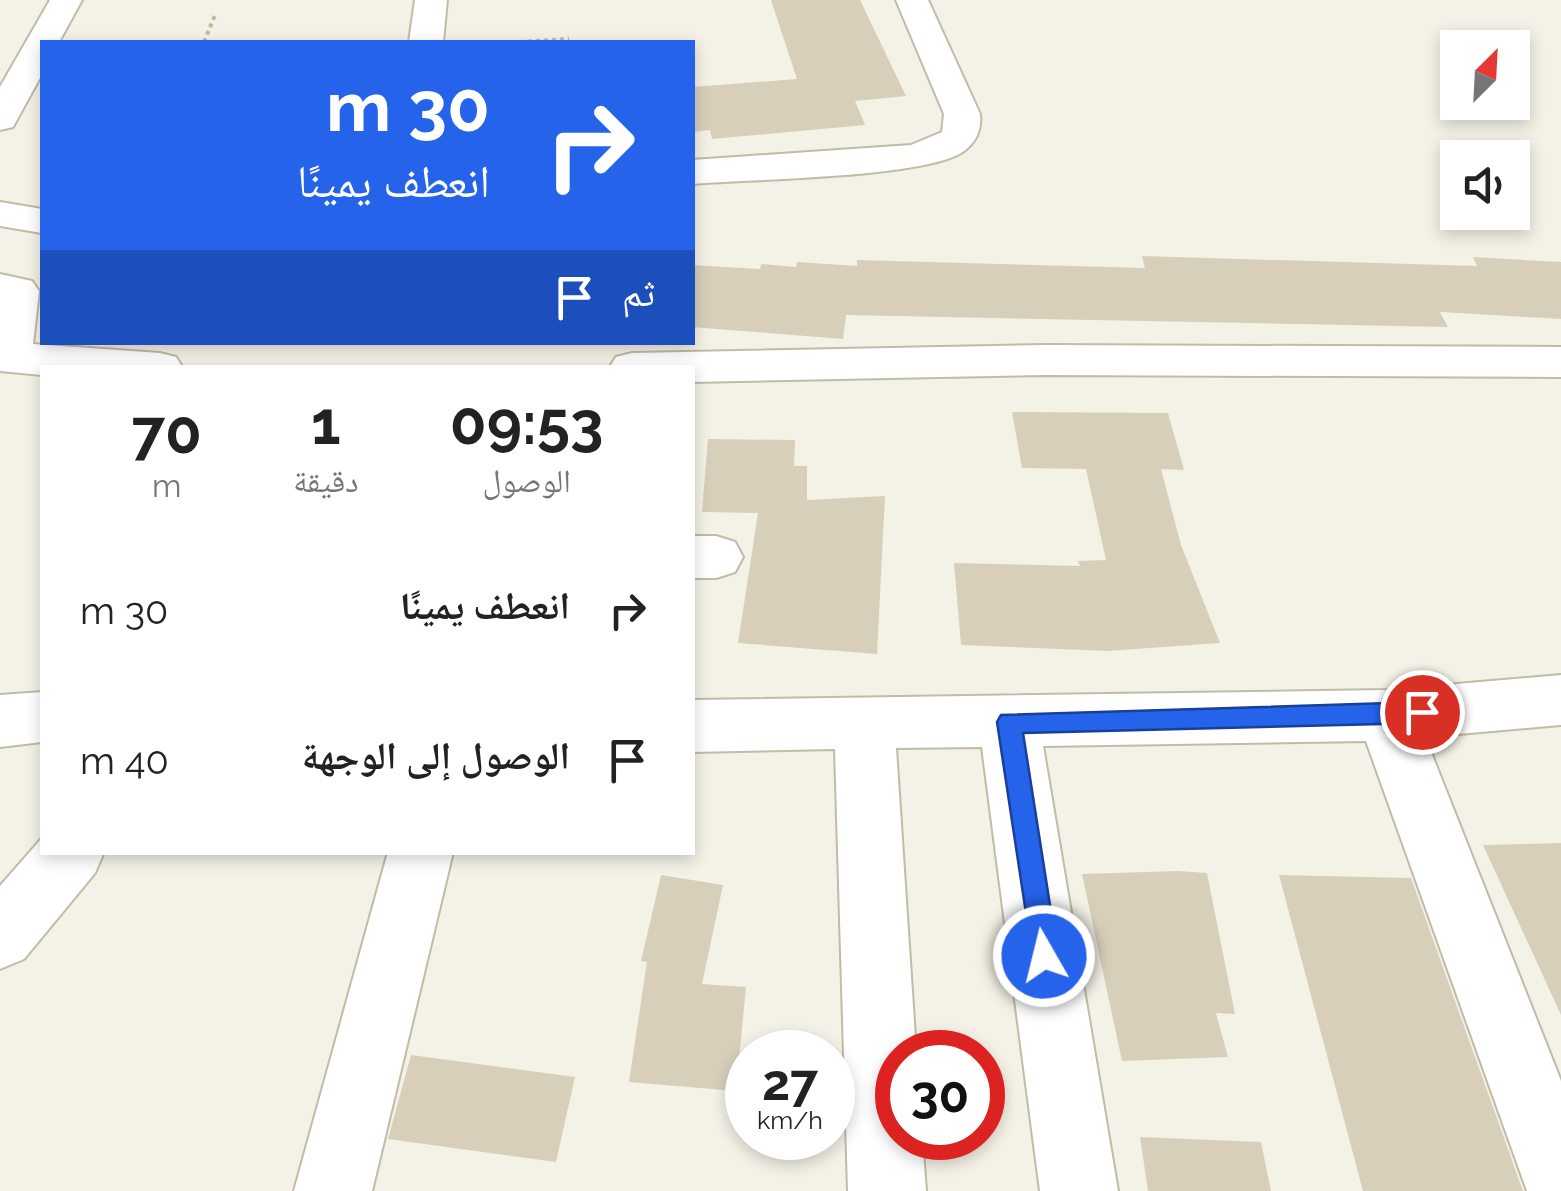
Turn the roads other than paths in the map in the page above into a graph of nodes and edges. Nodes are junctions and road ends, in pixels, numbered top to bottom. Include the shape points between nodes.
1 (66, 0) edge
2 (431, 0) edge
3 (912, 0) edge
4 (44, 40) edge
5 (426, 40) edge
6 (40, 46) edge
7 (0, 118) edge
8 (695, 172) edge
9 (0, 214) edge
10 (40, 220) edge
11 (0, 288) edge
12 (1561, 362) edge
13 (114, 365) edge
14 (695, 367) edge
15 (1561, 700) edge
16 (1387, 715) junction
17 (40, 717) edge
18 (0, 721) edge
19 (1010, 722) junction
20 (864, 724) junction
21 (695, 726) edge
22 (69, 855) edge
23 (421, 855) edge
24 (0, 936) edge
25 (1561, 1179) edge
26 (333, 1191) edge
27 (886, 1191) edge
28 (1079, 1191) edge

1 - 4 street
2 - 5 street
3 - 8 street via 962,114 960,136 948,146 910,156
6 - 7 street
9 - 10 street
11 - 13 street via 17,291 8,358
12 - 14 street
15 - 16 street
16 - 19 street
16 - 25 street
17 - 18 street
19 - 20 street
19 - 28 street
20 - 21 street
20 - 27 street
22 - 24 street
23 - 26 street

